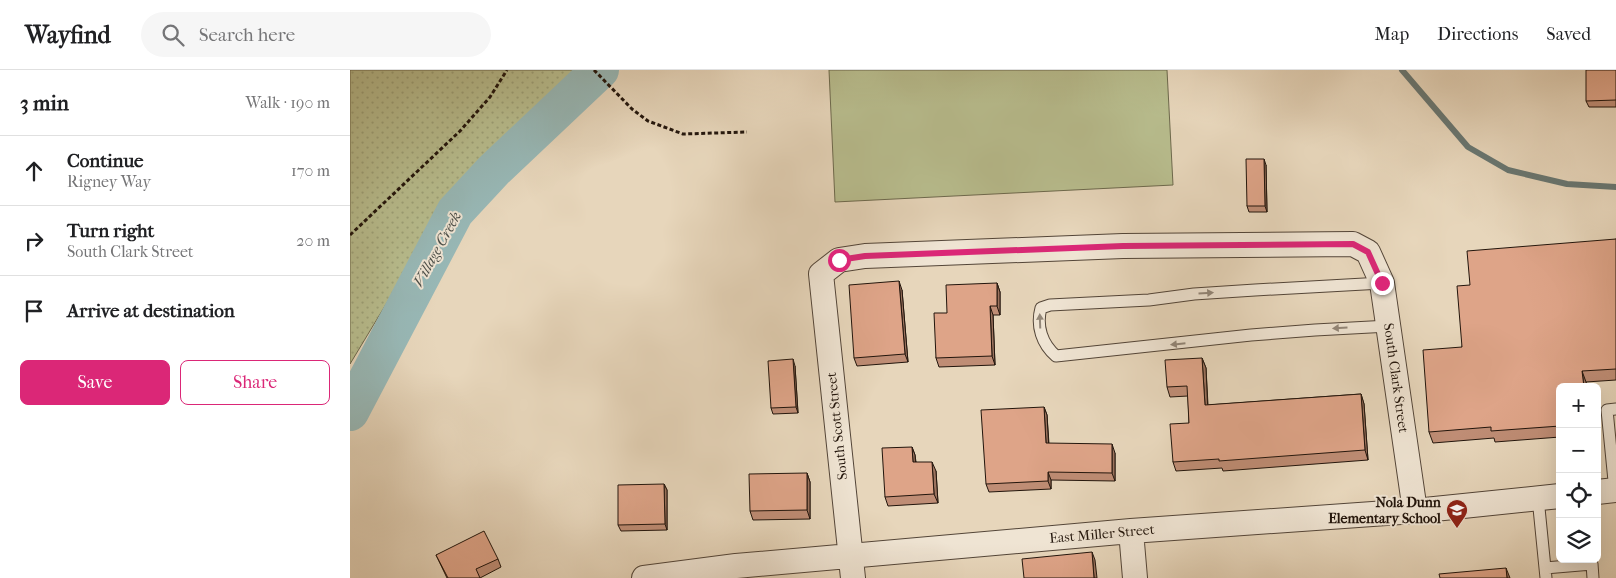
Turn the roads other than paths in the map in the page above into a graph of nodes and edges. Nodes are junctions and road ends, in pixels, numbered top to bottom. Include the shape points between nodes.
1 (821, 274) joint
2 (1382, 283) junction
3 (1389, 326) junction
4 (1616, 409) edge
5 (1609, 491) edge
6 (1549, 497) edge
7 (1415, 511) junction
8 (1131, 531) junction
9 (852, 567) edge
10 (1545, 573) edge
11 (644, 578) edge
12 (1135, 578) edge
13 (1593, 578) edge

1 - 2 street, South Clark Street via 839,260 865,256 1123,246 1353,244 1368,252
1 - 9 street, South Scott Street
2 - 3 street, South Clark Street
3 -> 2 lane via 1251,335 1056,356 1049,350 1038,316 1040,308 1050,305
3 - 7 street, South Clark Street
4 - 5 lane via 1607,410
6 - 7 street, East Miller Street
6 - 10 lane
7 - 8 street, East Miller Street
8 - 9 street, East Miller Street
8 - 12 street
9 - 11 street, East Miller Street via 736,566
10 - 13 lane via 1592,564

